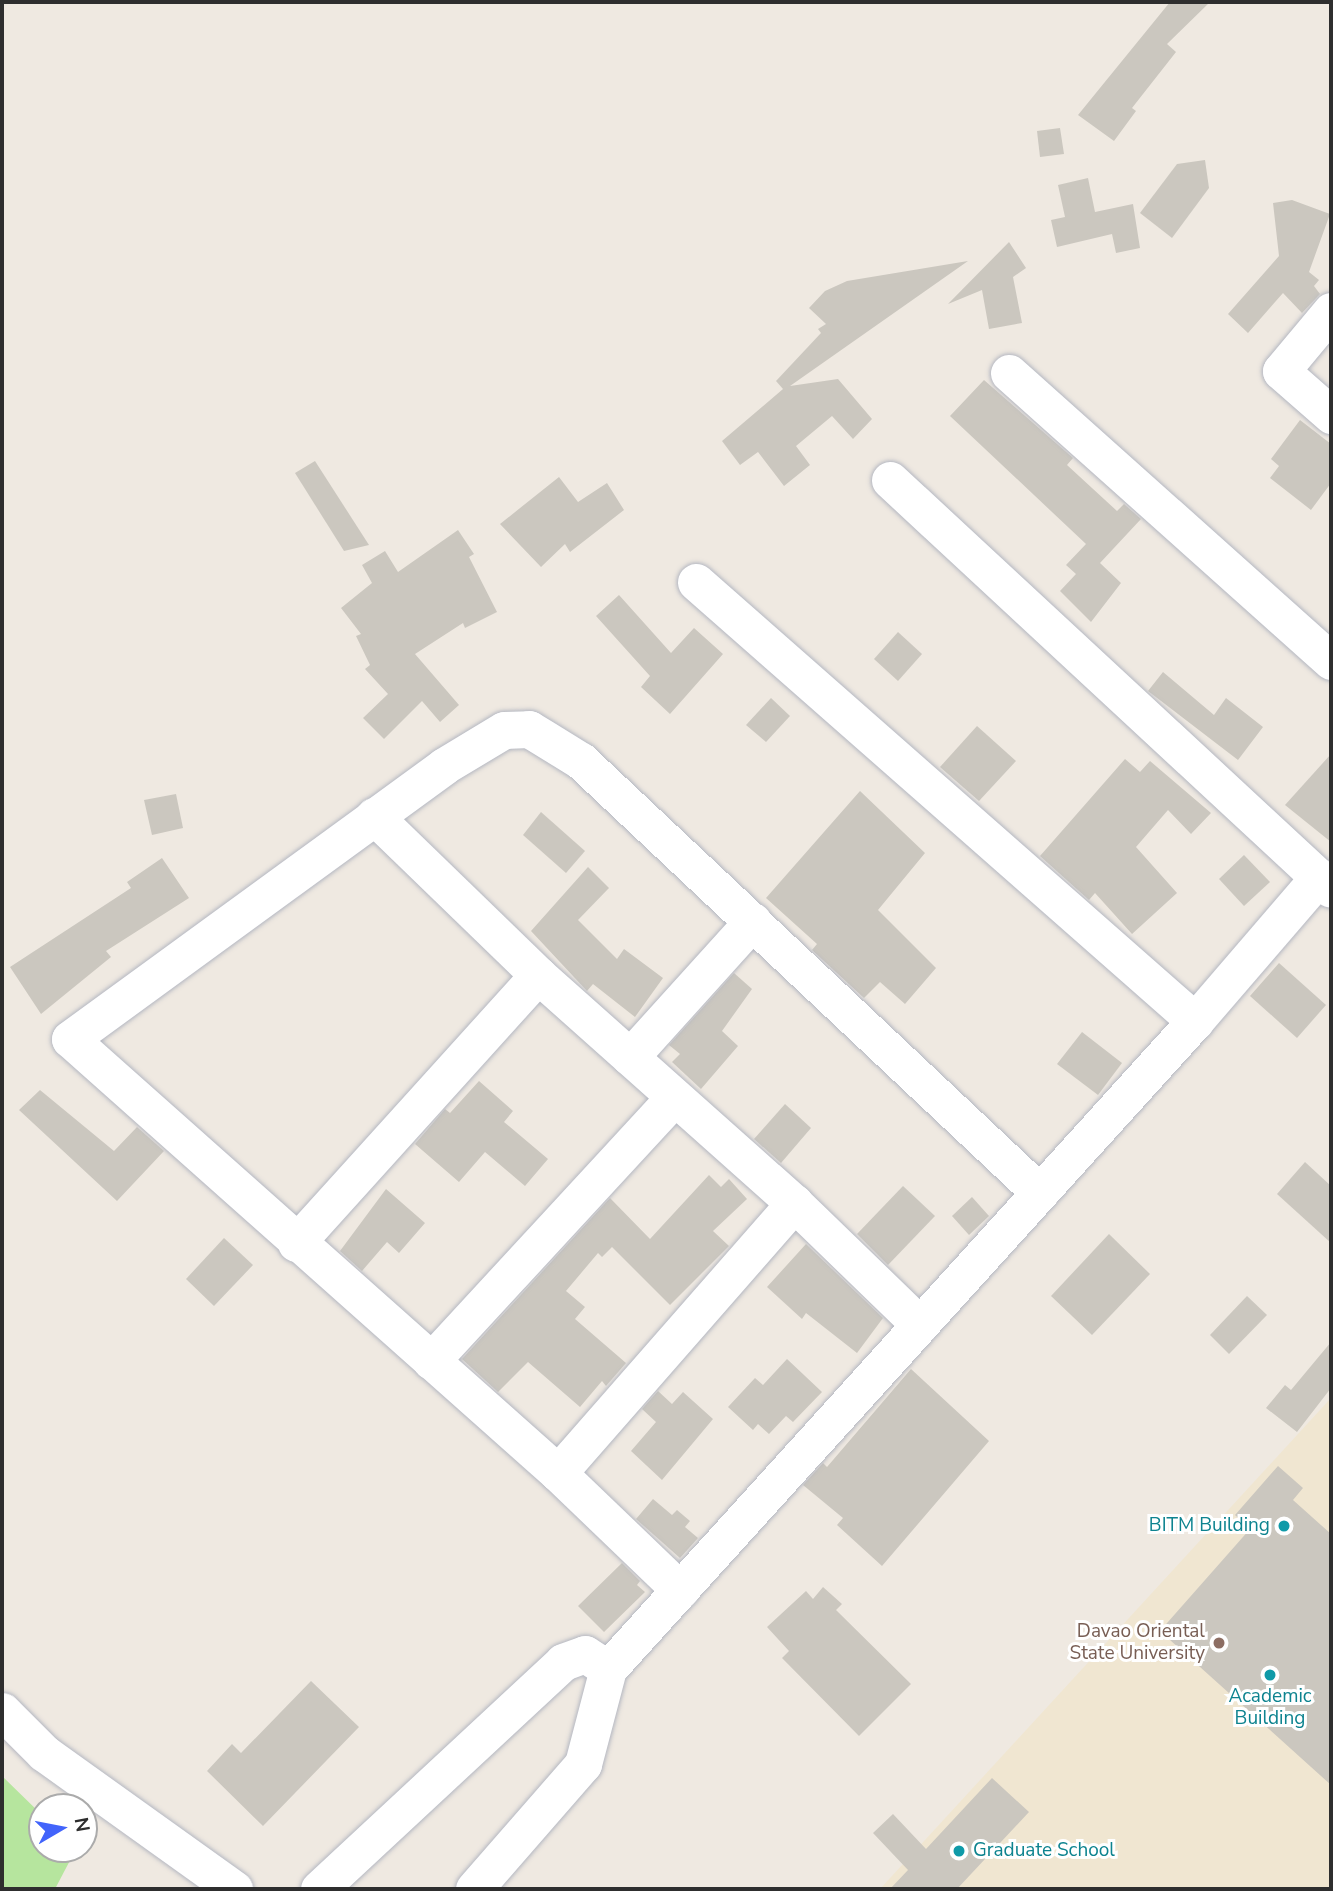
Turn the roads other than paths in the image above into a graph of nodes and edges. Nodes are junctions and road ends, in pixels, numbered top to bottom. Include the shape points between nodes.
1 (1331, 311) edge
2 (1009, 373) dead end
3 (1331, 415) edge
4 (890, 480) dead end
5 (696, 582) dead end
6 (1331, 661) edge
7 (374, 816) junction
8 (1325, 883) edge
9 (753, 921) junction
10 (538, 975) junction
11 (1195, 1021) junction
12 (630, 1057) junction
13 (675, 1097) junction
14 (1040, 1193) junction
15 (794, 1203) junction
16 (296, 1243) junction
17 (920, 1325) junction
18 (431, 1361) junction
19 (558, 1473) junction
20 (680, 1590) junction
21 (608, 1669) junction
22 (2, 1711) edge
23 (234, 1889) edge
24 (320, 1889) edge
25 (474, 1889) edge

1 - 3 street via 1281,371
2 - 6 street
4 - 8 street
5 - 11 street
7 - 9 street via 477,745 504,730 530,729 581,761
7 - 10 street
7 - 16 street via 70,1039
8 - 11 street
9 - 12 street
9 - 14 street
10 - 12 street
10 - 16 street
11 - 14 street
12 - 13 street
13 - 15 street
13 - 18 street
14 - 17 street
15 - 17 street
15 - 19 street
16 - 18 street
17 - 20 street
18 - 19 street
19 - 20 street
20 - 21 street
21 - 24 street via 585,1654 563,1662
21 - 25 street via 583,1764
22 - 23 street via 44,1753

